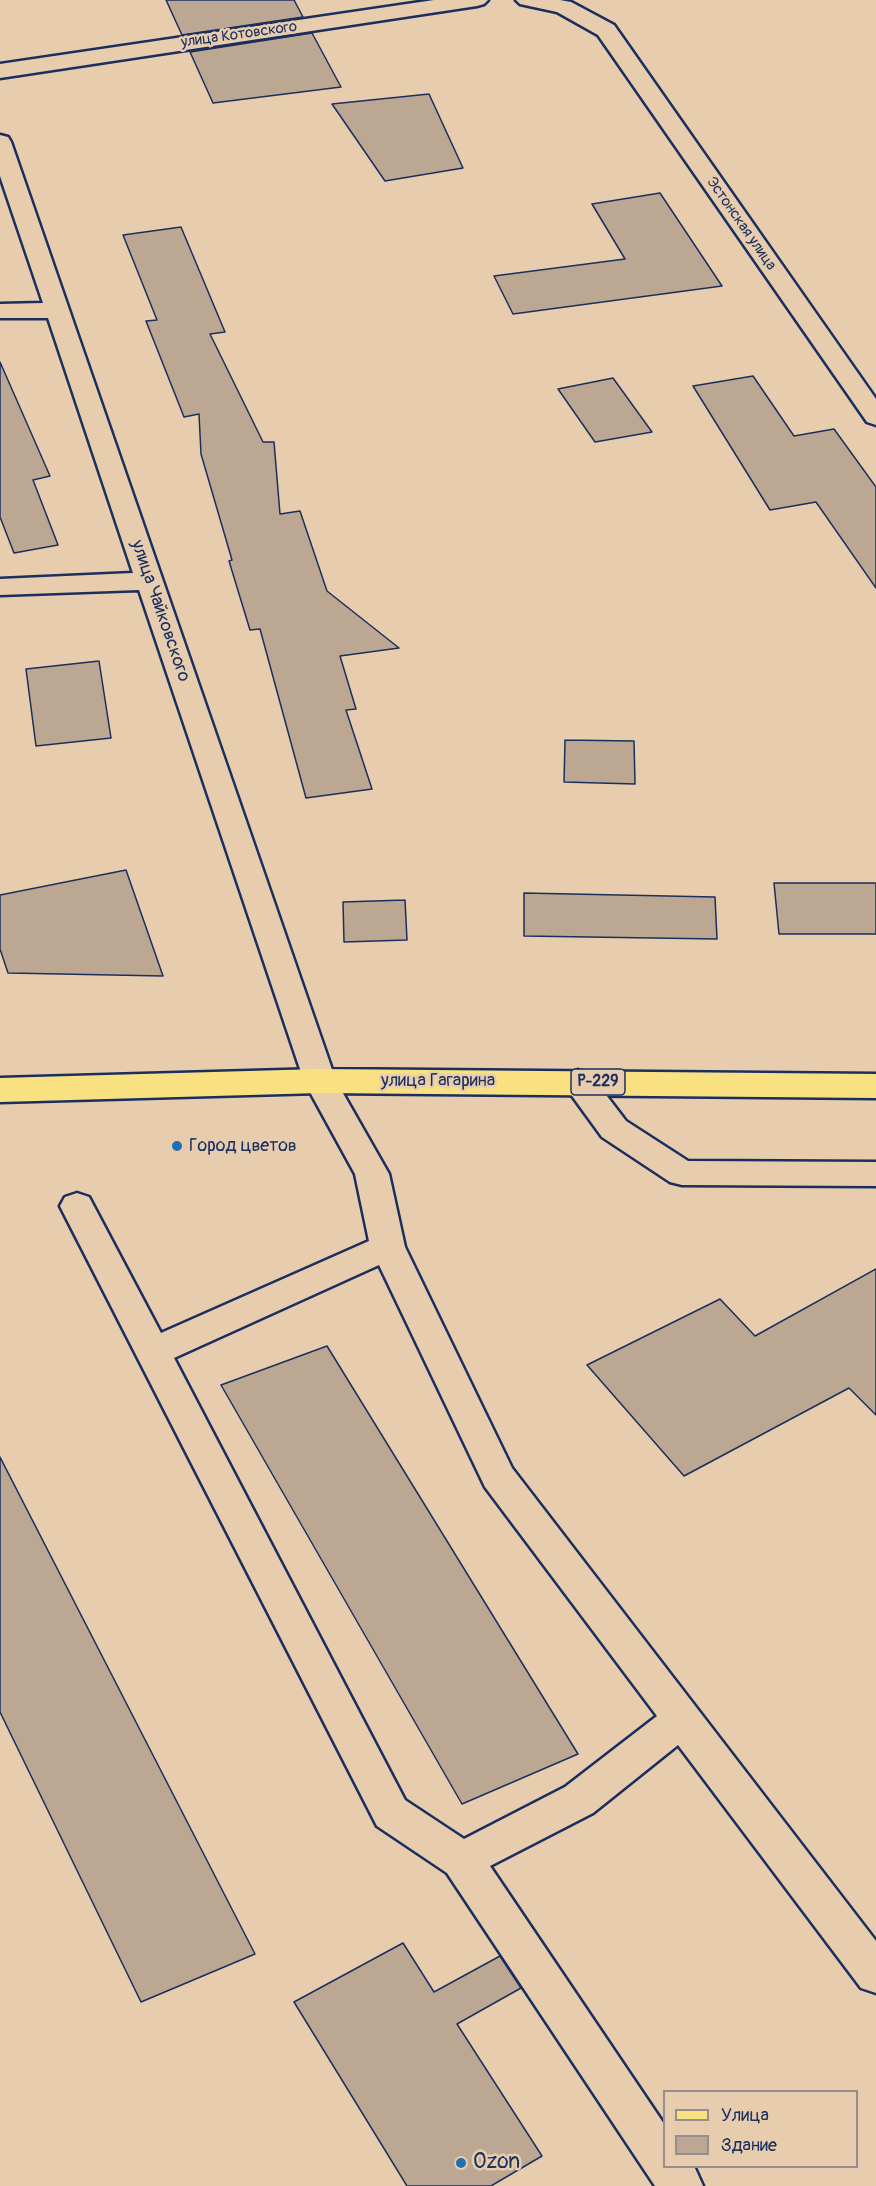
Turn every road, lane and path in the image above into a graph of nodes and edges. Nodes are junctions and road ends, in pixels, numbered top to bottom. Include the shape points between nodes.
1 (477, 0) edge
2 (526, 0) edge
3 (0, 70) edge
4 (0, 142) edge
5 (58, 310) junction
6 (0, 311) edge
7 (876, 417) edge
8 (150, 581) junction
9 (0, 587) edge
10 (320, 1081) junction
11 (578, 1082) junction
12 (876, 1086) edge
13 (0, 1090) edge
14 (876, 1174) edge
15 (77, 1206) dead end
16 (388, 1247) junction
17 (153, 1352) junction
18 (682, 1719) junction
19 (462, 1860) junction
20 (876, 1974) edge
21 (663, 2161) edge
22 (669, 2168) edge
23 (681, 2186) edge

1 - 3 street, улица Котовского
2 - 7 street, Эстонская улица via 563,7 606,30
4 - 5 street, улица Чайковского
5 - 6 street
5 - 8 street, улица Чайковского
8 - 9 street
8 - 10 street, улица Чайковского
10 - 11 main road, улица Гагарина / Р-229
10 - 13 main road, улица Гагарина / Р-229
10 - 16 street, улица Чайковского via 372,1174
11 - 12 main road, улица Гагарина / Р-229
11 - 14 street via 614,1129 682,1173
15 - 17 street
16 - 17 street
16 - 18 street, улица Чайковского via 498,1476
17 - 19 street via 390,1813
18 - 19 street via 579,1800
18 - 20 street, улица Чайковского
19 - 21 street
22 - 23 street

